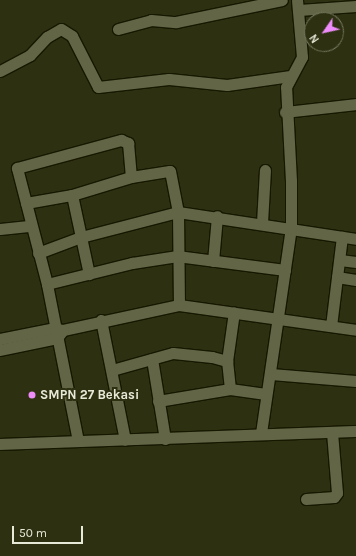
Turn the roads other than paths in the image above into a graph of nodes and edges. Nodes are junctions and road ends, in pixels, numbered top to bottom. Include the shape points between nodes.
1 (282, 0) edge
2 (298, 5) edge
3 (356, 6) edge
4 (118, 29) dead end
5 (0, 71) edge
6 (290, 76) junction
7 (356, 104) edge
8 (285, 112) junction
9 (265, 170) dead end
10 (131, 177) junction
11 (72, 195) junction
12 (26, 204) junction
13 (178, 212) junction
14 (217, 216) junction
15 (262, 223) junction
16 (31, 226) junction
17 (290, 228) junction
18 (0, 230) edge
19 (81, 237) junction
20 (342, 238) junction
21 (356, 239) edge
22 (38, 253) junction
23 (176, 256) junction
24 (340, 260) junction
25 (213, 261) junction
26 (356, 262) edge
27 (285, 270) junction
28 (90, 274) junction
29 (337, 277) junction
30 (356, 280) edge
31 (47, 284) junction
32 (179, 305) junction
33 (234, 312) junction
34 (279, 318) junction
35 (101, 320) junction
36 (331, 326) junction
37 (356, 330) edge
38 (58, 332) junction
39 (0, 338) edge
40 (0, 350) edge
41 (152, 359) junction
42 (227, 361) junction
43 (112, 370) junction
44 (271, 374) junction
45 (356, 381) edge
46 (230, 389) junction
47 (266, 394) junction
48 (158, 402) junction
49 (356, 431) edge
50 (332, 432) junction
51 (262, 433) junction
52 (165, 439) junction
53 (124, 440) junction
54 (78, 441) junction
55 (0, 444) edge
56 (306, 500) dead end

1 - 4 street via 176,22 151,20
2 - 3 street
2 - 6 street via 302,57
5 - 6 street via 30,55 47,37 61,29 72,36 98,88 169,79 227,85
6 - 8 street via 286,87
7 - 8 street
8 - 17 street via 291,181
9 - 15 street
10 - 11 street
10 - 12 street via 128,143 125,141 54,156 16,168
10 - 13 street via 170,171
11 - 12 street
11 - 19 street
12 - 16 street
13 - 14 street
13 - 19 street
13 - 23 street
14 - 15 street
14 - 25 street
15 - 17 street
16 - 18 street
16 - 22 street
17 - 20 street
17 - 27 street
19 - 22 street
19 - 28 street
20 - 21 street
20 - 24 street
22 - 31 street
23 - 25 street
23 - 28 street via 132,263
23 - 32 street
24 - 26 street
24 - 29 street
25 - 27 street
27 - 34 street
28 - 31 street
29 - 30 street
29 - 36 street
31 - 38 street
32 - 33 street
32 - 35 street
33 - 34 street
33 - 42 street
34 - 36 street
34 - 44 street
35 - 38 street
35 - 43 street
36 - 37 street
38 - 39 street
38 - 40 street
38 - 54 street
41 - 42 street via 184,353
41 - 43 street
41 - 48 street
42 - 46 street
43 - 53 street
44 - 45 street
44 - 47 street
46 - 47 street
46 - 48 street
47 - 51 street
48 - 52 street
49 - 50 street
50 - 51 street
50 - 56 street via 337,493 334,496
51 - 52 street
52 - 53 street
53 - 54 street
54 - 55 street

